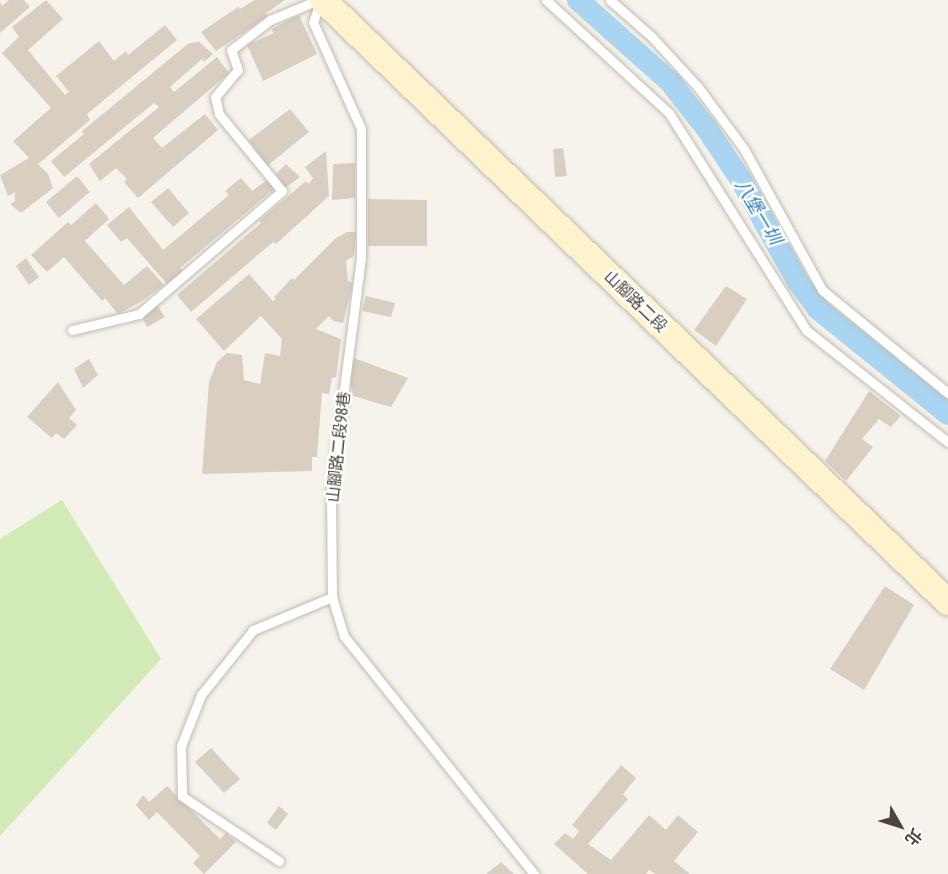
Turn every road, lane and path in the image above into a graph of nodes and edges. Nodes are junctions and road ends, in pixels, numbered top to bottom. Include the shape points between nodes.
1 (321, 0) edge
2 (546, 0) edge
3 (610, 0) edge
4 (72, 330) dead end
5 (948, 393) edge
6 (948, 442) edge
7 (332, 597) junction
8 (948, 602) edge
9 (279, 861) dead end
10 (534, 874) edge

1 - 4 lane via 270,20 231,51 238,70 215,97 219,114 282,191 139,314
1 - 7 lane, 山腳路二段98巷 via 313,22 361,129 361,258 331,490
1 - 8 main road, 山腳路二段
2 - 6 lane via 669,113 806,330
3 - 5 lane via 651,36 698,87 738,140 822,290
7 - 9 lane via 253,630 201,694 181,746 182,796
7 - 10 lane, 山腳路二段98巷 via 344,636

